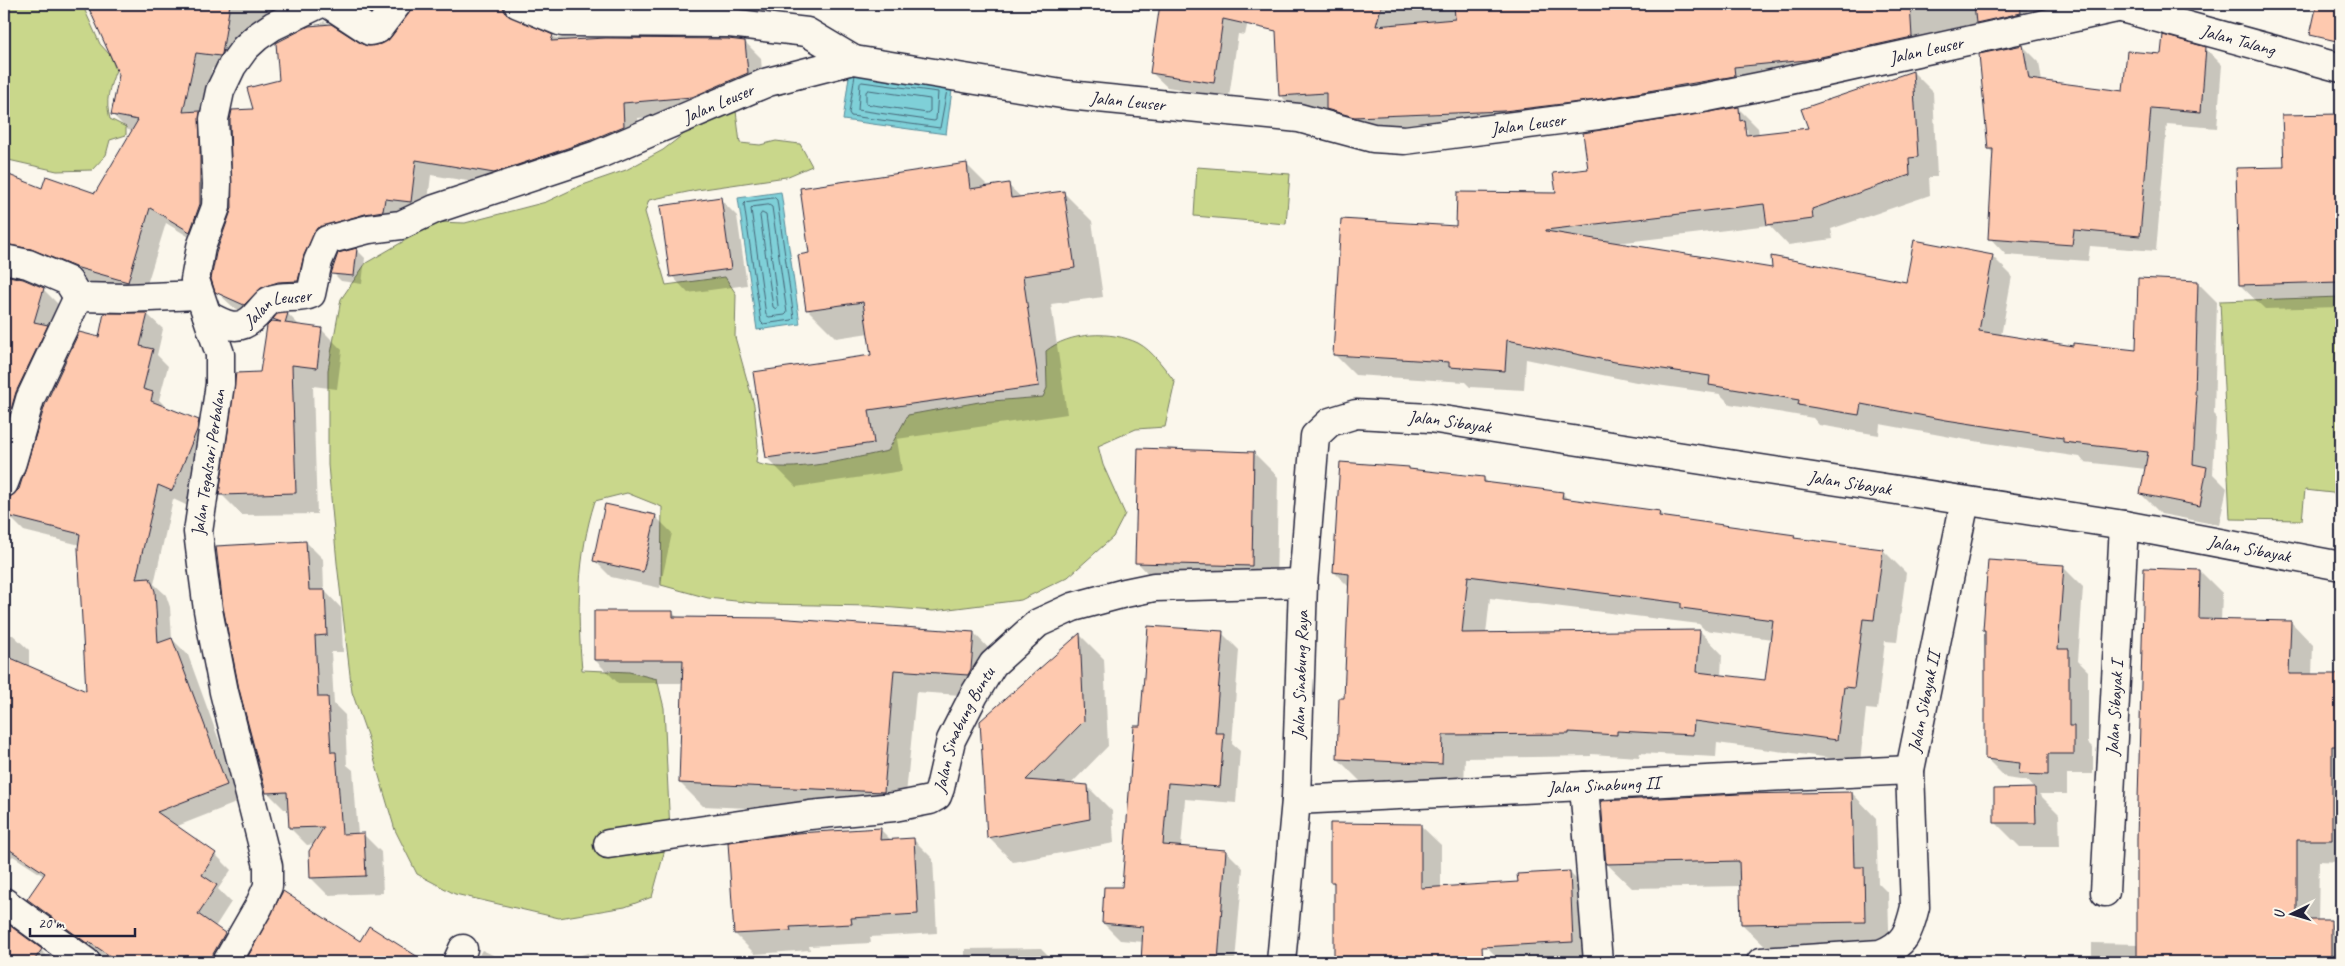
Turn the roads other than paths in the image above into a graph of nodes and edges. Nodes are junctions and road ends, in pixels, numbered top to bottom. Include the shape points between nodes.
1 (319, 4) edge
2 (329, 4) edge
3 (397, 4) edge
4 (518, 4) edge
5 (2114, 6) edge
6 (854, 60) junction
7 (2341, 68) edge
8 (4, 259) edge
9 (78, 297) junction
10 (203, 305) junction
11 (1356, 414) joint
12 (4, 483) edge
13 (1965, 501) junction
14 (2124, 525) junction
15 (2341, 566) edge
16 (1302, 582) junction
17 (1910, 770) junction
18 (1584, 786) junction
19 (1296, 800) junction
20 (608, 844) dead end
21 (2105, 892) dead end
22 (4, 902) edge
23 (86, 962) edge
24 (227, 962) edge
25 (1281, 962) edge
26 (1598, 962) edge
27 (1761, 962) edge

1 - 10 street, Jalan Tegalsari Perbalan via 257,37 232,66 220,91 214,119 216,207 196,266 195,280
2 - 3 street via 370,31 378,29
4 - 6 street via 562,22 729,23 807,32
5 - 6 street, Jalan Leuser via 1698,99 1598,116 1405,140 1373,138 1299,118 1068,96
5 - 7 street, Jalan Talang
6 - 10 street, Jalan Leuser via 768,82 590,158 435,209 401,225 327,240 318,261 311,294 303,298 270,301 242,326 233,327
8 - 9 street via 28,264 68,281
9 - 10 street
9 - 12 street via 30,399
10 - 24 street, Jalan Tegalsari Perbalan via 220,354 220,384 198,532 208,610 224,692 268,866 268,886
11 - 13 street, Jalan Sibayak via 1430,418
11 - 16 street, Jalan Sinabung Raya via 1330,422 1315,436
13 - 14 street, Jalan Sibayak
13 - 17 street, Jalan Sibayak II
14 - 15 street, Jalan Sibayak
14 - 21 street, Jalan Sibayak I
16 - 19 street, Jalan Sinabung Raya
16 - 20 street, Jalan Sinabung Buntu via 1154,587 1073,607 1038,623 993,664 974,694 951,740 937,796 930,800 894,808 810,815
17 - 18 street, Jalan Sinabung II
17 - 27 street, Jalan Sibayak II via 1915,907 1911,926 1903,940 1894,949 1880,954
18 - 19 street, Jalan Sinabung II
18 - 26 street
19 - 25 street, Jalan Sinabung Raya
22 - 23 street

